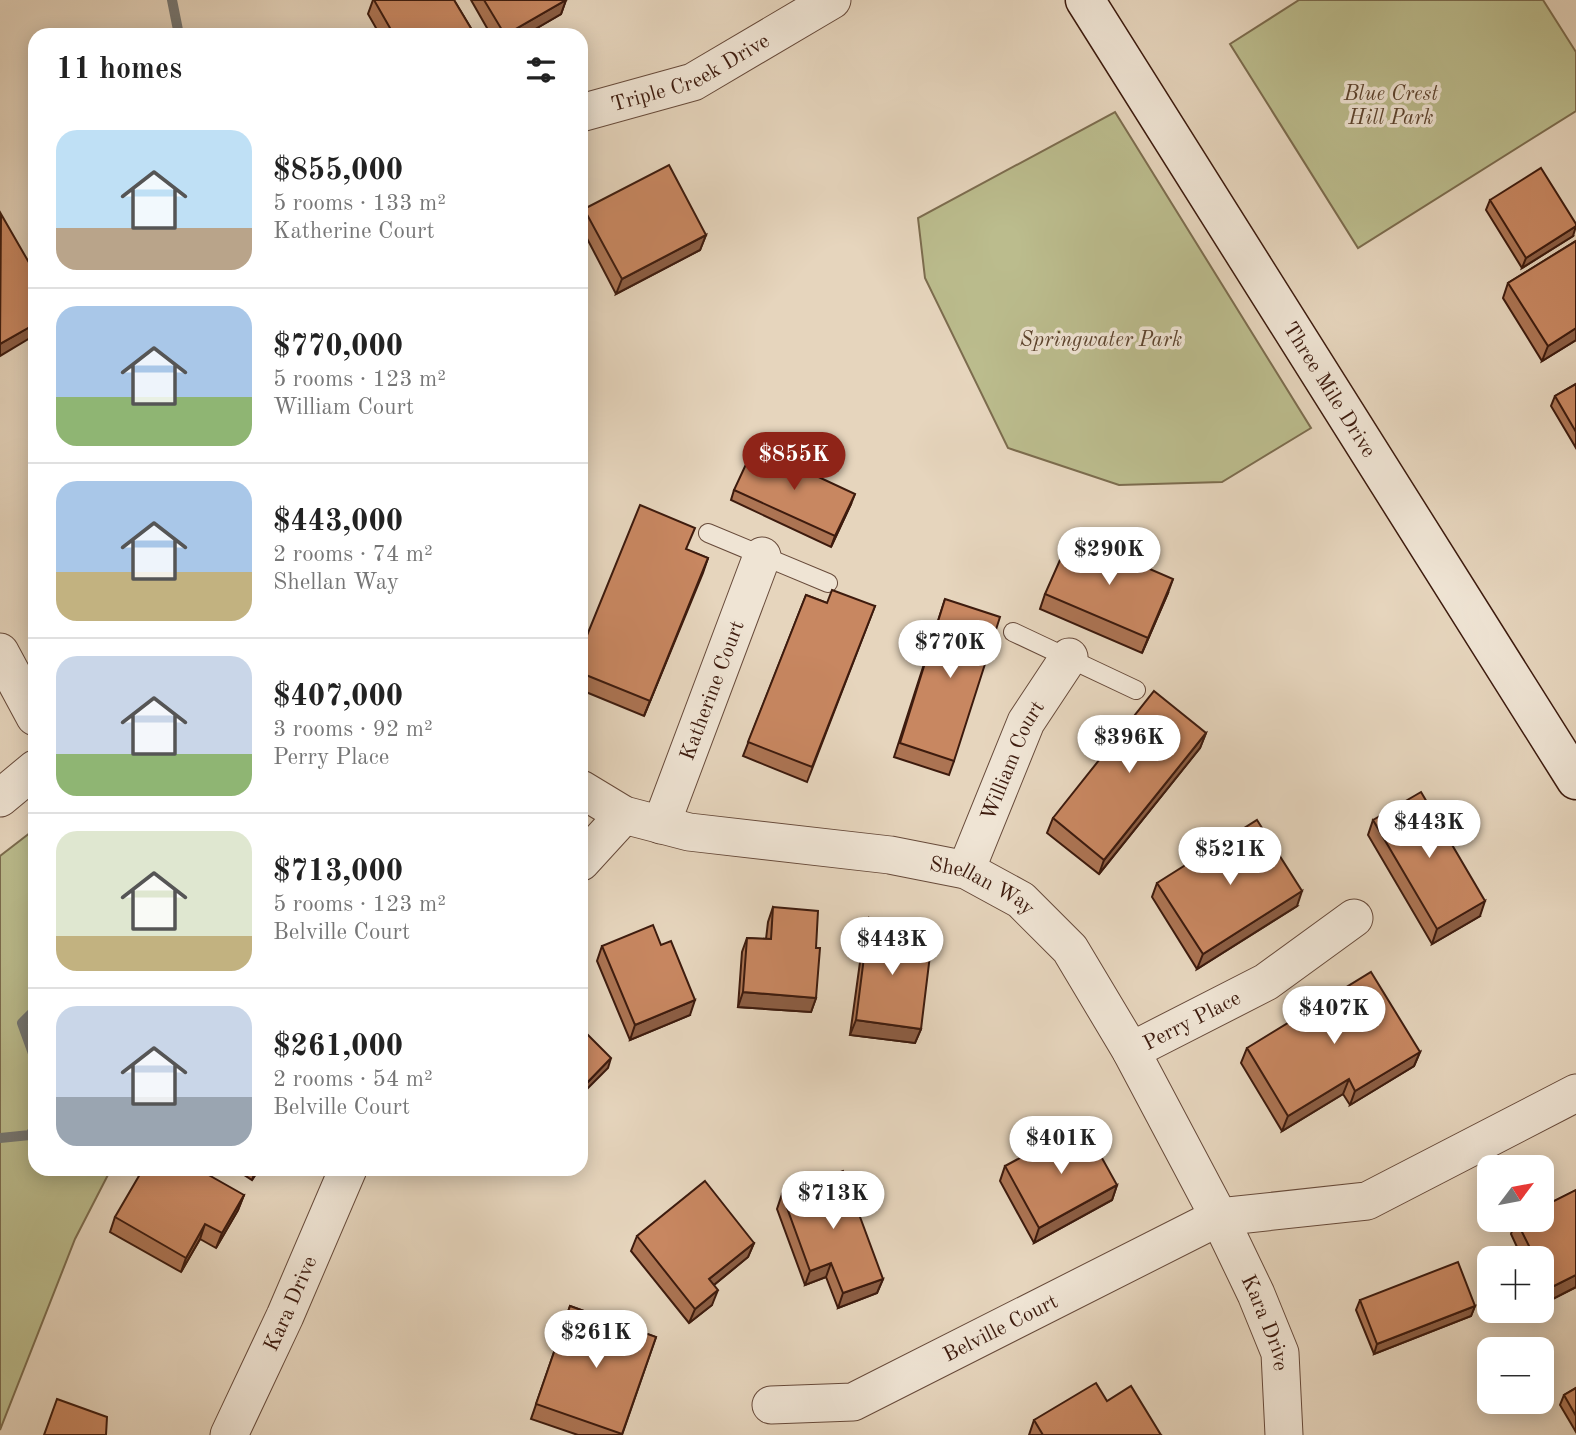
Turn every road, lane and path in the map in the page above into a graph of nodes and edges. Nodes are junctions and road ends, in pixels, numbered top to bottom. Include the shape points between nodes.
1 (832, 0) edge
2 (1085, 0) edge
3 (588, 111) edge
4 (708, 533) dead end
5 (762, 556) junction
6 (828, 583) dead end
7 (1013, 632) dead end
8 (0, 652) edge
9 (1069, 657) junction
10 (1136, 690) dead end
11 (28, 704) edge
12 (28, 775) edge
13 (1576, 780) edge
14 (588, 793) edge
15 (0, 798) edge
16 (624, 815) junction
17 (661, 825) junction
18 (588, 854) edge
19 (966, 870) junction
20 (1354, 918) dead end
21 (1131, 1051) junction
22 (1576, 1093) edge
23 (345, 1176) edge
24 (1219, 1217) junction
25 (771, 1405) dead end
26 (229, 1435) edge
27 (1284, 1435) edge

1 - 3 street, Triple Creek Drive via 693,82
2 - 13 main road, Three Mile Drive
4 - 5 lane
5 - 6 lane
5 - 17 street, Katherine Court
7 - 9 lane
8 - 11 street
9 - 10 lane
9 - 19 street, William Court via 1026,722
12 - 15 street
14 - 16 street, Shellan Way
16 - 17 street, Shellan Way
16 - 18 street
17 - 19 street, Shellan Way via 890,855
19 - 21 street, Shellan Way via 1021,900 1070,949
20 - 21 street, Perry Place via 1266,982
21 - 24 street, Shellan Way
22 - 24 street via 1367,1201
23 - 26 street, Kara Drive
24 - 25 street, Belville Court via 853,1402
24 - 27 street, Kara Drive via 1280,1353

